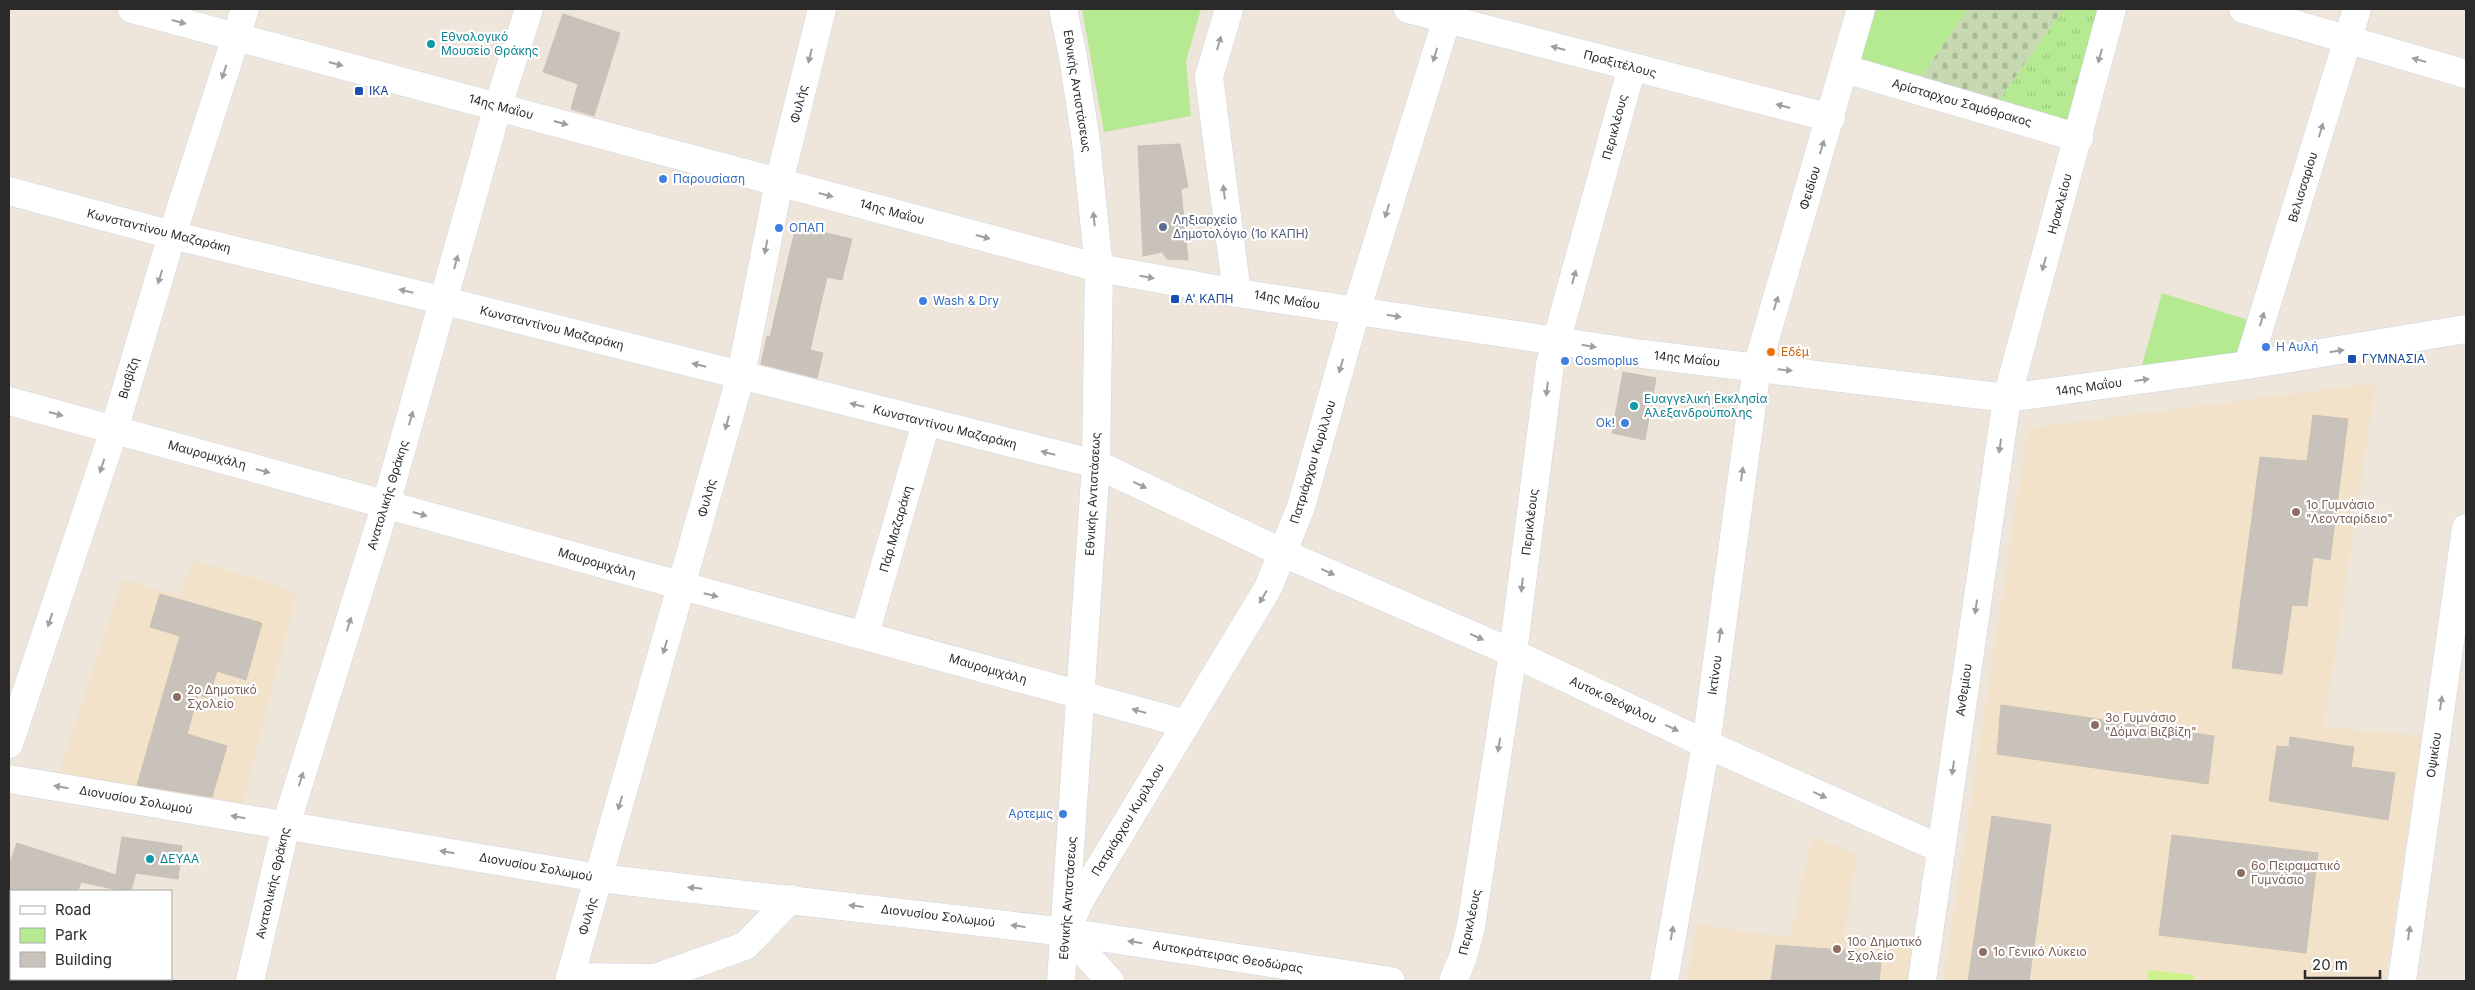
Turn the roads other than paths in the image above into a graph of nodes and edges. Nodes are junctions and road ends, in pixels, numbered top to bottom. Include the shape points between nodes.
1 (132, 9) edge
2 (244, 9) edge
3 (529, 9) edge
4 (822, 9) edge
5 (1063, 9) edge
6 (1229, 9) edge
7 (1408, 9) edge
8 (1861, 9) edge
9 (2112, 9) edge
10 (2243, 9) edge
11 (2357, 9) edge
12 (1448, 14) edge
13 (235, 37) junction
14 (2349, 40) junction
15 (1632, 67) junction
16 (1845, 69) junction
17 (2466, 74) edge
18 (498, 106) junction
19 (1831, 118) junction
20 (2079, 138) junction
21 (779, 182) junction
22 (9, 191) edge
23 (172, 235) junction
24 (1099, 268) junction
25 (1238, 293) junction
26 (445, 301) junction
27 (1356, 311) junction
28 (2466, 329) edge
29 (1556, 341) junction
30 (2248, 365) junction
31 (1757, 367) junction
32 (740, 375) junction
33 (2007, 398) junction
34 (9, 401) edge
35 (926, 423) junction
36 (114, 430) junction
37 (1096, 464) junction
38 (386, 504) junction
39 (2466, 528) edge
40 (1283, 553) junction
41 (682, 587) junction
42 (2459, 626) edge
43 (865, 634) junction
44 (1513, 653) junction
45 (1081, 695) junction
46 (1186, 724) junction
47 (9, 744) edge
48 (1706, 744) junction
49 (9, 779) edge
50 (286, 825) junction
51 (1941, 850) junction
52 (599, 878) junction
53 (791, 899) junction
54 (1066, 932) junction
55 (570, 979) edge
56 (250, 981) edge
57 (1061, 981) edge
58 (1110, 981) edge
59 (1391, 981) edge
60 (1453, 981) edge
61 (1664, 981) edge
62 (1922, 981) edge
63 (2402, 981) edge

1 -> 13 street, 14ης Μαΐου
2 - 13 street, Βισβίζη
3 - 18 street, Ανατολικής Θράκης
4 -> 21 street, Φυλής
24 -> 5 street, Εθνικής Αντιστάσεως via 1086,142 1074,57
25 -> 6 street via 1209,77
7 - 12 street, Πραξιτέλους
8 - 16 street, Φειδίου
9 -> 20 street, Ηρακλείου
10 - 14 street
11 - 14 street, Βελισσαρίου
15 -> 12 street, Πραξιτέλους
12 -> 27 street, Πατριάρχου Κυρίλλου
13 -> 18 street, 14ης Μαΐου
13 -> 23 street, Βισβίζη
17 -> 14 street
30 -> 14 street, Βελισσαρίου
19 -> 15 street, Πραξιτέλους
29 -> 15 street, Περικλέους
16 - 19 street, Φειδίου
16 - 20 street, Αρίσταρχου Σαμόθρακος
18 -> 21 street, 14ης Μαΐου
26 -> 18 street, Ανατολικής Θράκης
31 -> 19 street, Φειδίου
20 -> 33 street, Ηρακλείου
21 -> 24 street, 14ης Μαΐου
21 -> 32 street, Φυλής
22 - 23 street, Κωνσταντίνου Μαζαράκη
26 -> 23 street, Κωνσταντίνου Μαζαράκη
23 -> 36 street, Βισβίζη
24 -> 25 street, 14ης Μαΐου
24 - 37 street, Εθνικής Αντιστάσεως
25 - 27 street, 14ης Μαΐου
32 -> 26 street, Κωνσταντίνου Μαζαράκη
38 -> 26 street, Ανατολικής Θράκης
27 -> 29 street, 14ης Μαΐου
27 -> 40 street, Πατριάρχου Κυρίλλου via 1301,507
30 -> 28 street, 14ης Μαΐου
29 -> 31 street, 14ης Μαΐου
29 -> 44 street, Περικλέους
33 -> 30 street, 14ης Μαΐου
31 -> 33 street, 14ης Μαΐου
48 -> 31 street, Ικτίνου
35 -> 32 street, Κωνσταντίνου Μαζαράκη
32 -> 41 street, Φυλής
33 -> 51 street, Ανθεμίου
34 -> 36 street, Μαυρομιχάλη
37 -> 35 street, Κωνσταντίνου Μαζαράκη
35 - 43 street, Πάρ.Μαζαράκη
36 -> 38 street, Μαυρομιχάλη
36 -> 47 street, Βισβίζη
37 -> 40 street, Κωνσταντίνου Μαζαράκη
37 - 45 street, Εθνικής Αντιστάσεως
38 -> 41 street, Μαυρομιχάλη
50 -> 38 street, Ανατολικής Θράκης
39 - 42 street, Οψικίου
40 -> 44 street, Αυτοκ.Θεόφιλου
40 -> 46 street, Πατριάρχου Κυρίλλου via 1268,588
41 -> 43 street, Μαυρομιχάλη
41 -> 52 street, Φυλής
63 -> 42 street, Οψικίου
43 - 45 street, Μαυρομιχάλη
44 -> 48 street, Αυτοκ.Θεόφιλου
44 -> 60 street, Περικλέους via 1471,926
46 -> 45 street, Μαυρομιχάλη
45 - 54 street, Εθνικής Αντιστάσεως
46 - 54 street, Πατριάρχου Κυρίλλου via 1080,900
48 -> 51 street, Αυτοκ.Θεόφιλου
61 -> 48 street, Ικτίνου
50 -> 49 street, Διονυσίου Σολωμού
52 -> 50 street, Διονυσίου Σολωμού
50 - 56 street, Ανατολικής Θράκης
51 - 62 street, Ανθεμίου
53 -> 52 street, Διονυσίου Σολωμού
52 - 55 street, Φυλής
54 -> 53 street, Διονυσίου Σολωμού
53 - 55 street via 745,946 654,978
54 - 57 street, Εθνικής Αντιστάσεως
54 - 58 street
59 -> 54 street, Αυτοκράτειρας Θεοδώρας

